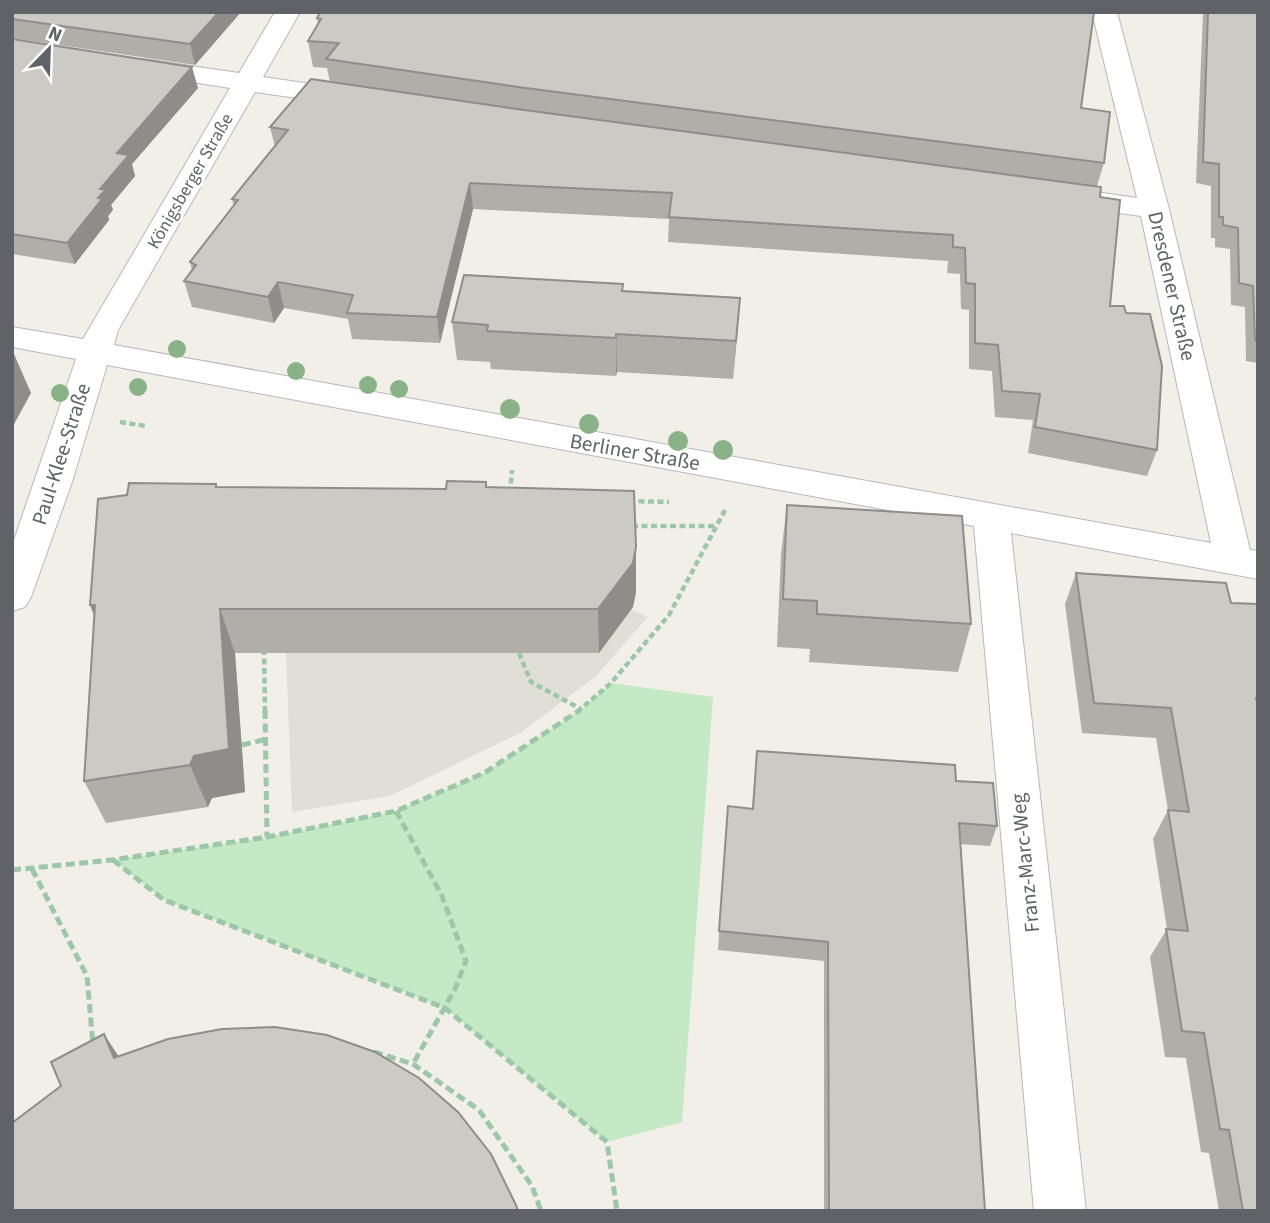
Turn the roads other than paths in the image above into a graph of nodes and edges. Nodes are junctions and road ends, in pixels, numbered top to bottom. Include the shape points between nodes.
1 (288, 12) edge
2 (1104, 12) edge
3 (123, 64) edge
4 (248, 82) junction
5 (383, 103) edge
6 (1046, 194) edge
7 (1154, 209) junction
8 (12, 337) edge
9 (96, 351) junction
10 (991, 516) junction
11 (1246, 563) edge
12 (12, 597) edge
13 (1060, 1211) edge

1 - 4 street, Königsberger Straße
2 - 7 street, Dresdener Straße
3 - 4 street
4 - 5 street
4 - 9 street, Königsberger Straße via 102,330
6 - 7 street
7 - 11 street, Dresdener Straße
8 - 9 street, Berliner Straße
9 - 10 street, Berliner Straße
9 - 12 street, Paul-Klee-Straße
10 - 11 street, Berliner Straße
10 - 13 street, Franz-Marc-Weg

